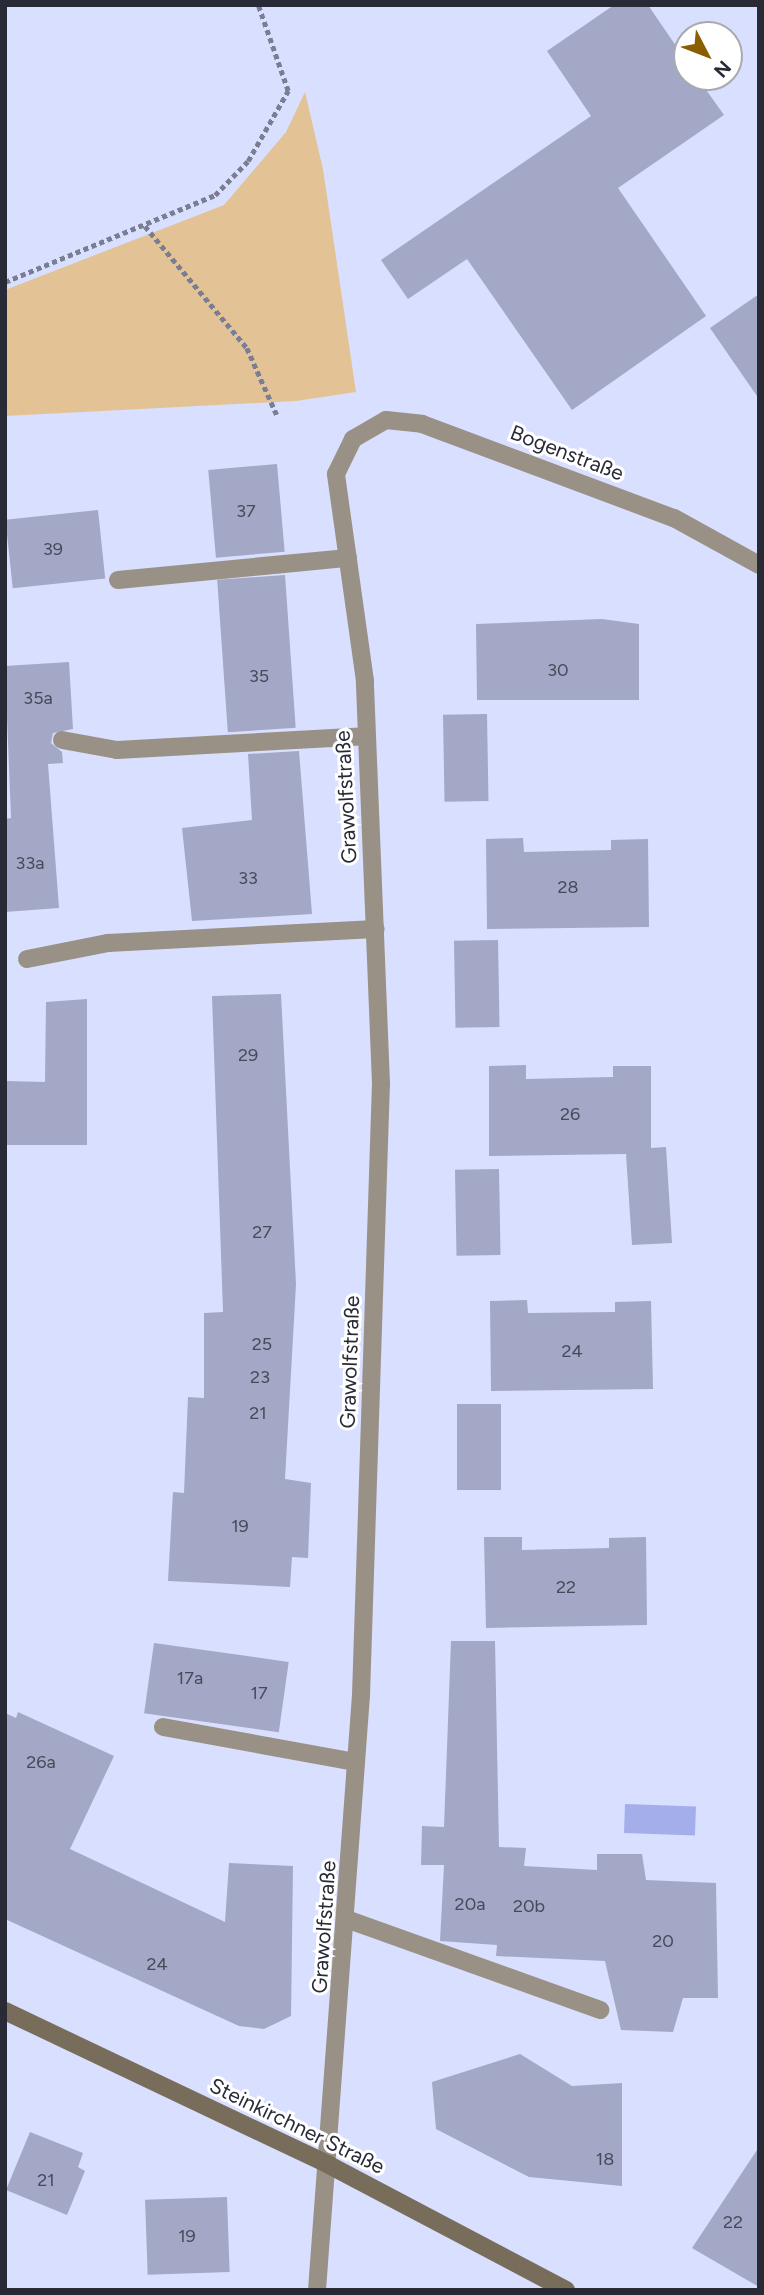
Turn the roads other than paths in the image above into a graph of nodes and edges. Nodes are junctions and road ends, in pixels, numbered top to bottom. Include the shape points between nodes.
1 (353, 439) joint
2 (348, 558) junction
3 (759, 565) edge
4 (118, 580) dead end
5 (365, 736) junction
6 (62, 740) dead end
7 (376, 929) junction
8 (27, 959) dead end
9 (163, 1727) dead end
10 (356, 1762) junction
11 (349, 1920) junction
12 (600, 2010) dead end
13 (5, 2011) edge
14 (329, 2165) junction
15 (317, 2290) edge
16 (566, 2290) edge

1 - 2 street, Grawolfstraße via 336,474
1 - 3 street, Bogenstraße via 386,420 422,424 674,518
2 - 4 street
2 - 5 street, Grawolfstraße via 365,681
5 - 6 street via 117,750
5 - 7 street, Grawolfstraße
7 - 8 street via 108,943
7 - 10 street, Grawolfstraße via 381,1084
9 - 10 street
10 - 11 street, Grawolfstraße
11 - 12 street
11 - 14 street, Grawolfstraße
13 - 14 street, Steinkirchner Straße
14 - 15 street, Grawolfstraße
14 - 16 street, Steinkirchner Straße

